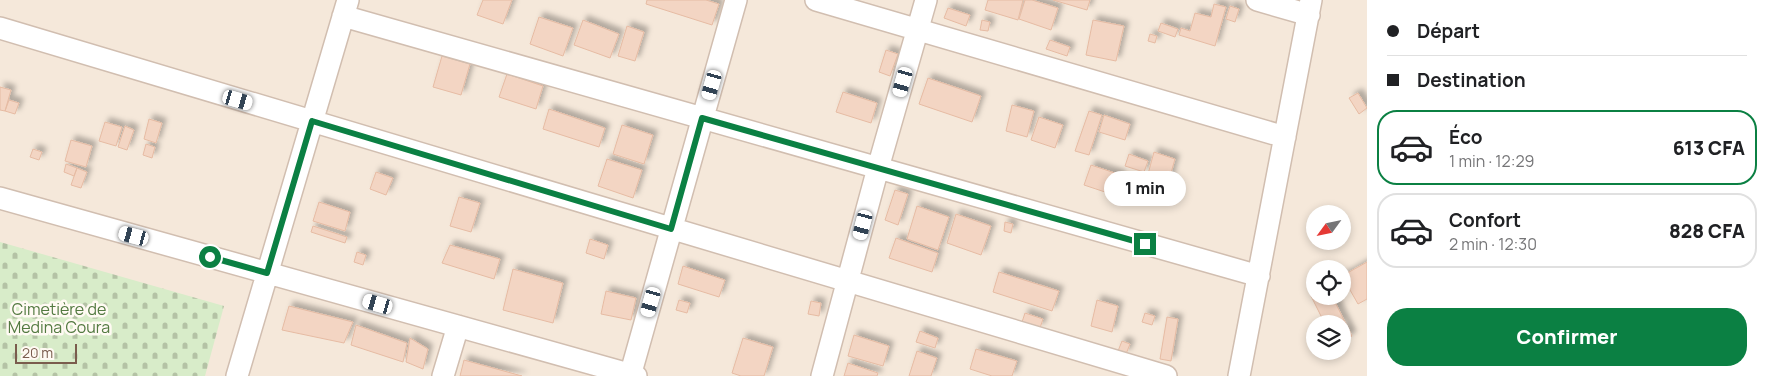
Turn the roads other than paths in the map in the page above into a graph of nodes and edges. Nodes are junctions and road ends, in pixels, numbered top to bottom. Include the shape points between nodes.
1 (736, 0) edge
2 (816, 0) edge
3 (926, 0) edge
4 (1257, 0) edge
5 (1310, 7) edge
6 (345, 8) edge
7 (0, 28) edge
8 (918, 30) junction
9 (702, 118) junction
10 (312, 121) junction
11 (1285, 137) junction
12 (878, 168) junction
13 (0, 198) edge
14 (671, 229) junction
15 (267, 273) junction
16 (1259, 276) junction
17 (848, 281) junction
18 (458, 326) junction
19 (237, 376) edge
20 (443, 376) edge
21 (632, 376) edge
22 (822, 376) edge
23 (1166, 376) edge
24 (1239, 376) edge

1 - 9 street
2 - 8 street
3 - 8 street
4 - 5 street
5 - 11 street
6 - 9 street
6 - 10 street
7 - 10 street
8 - 11 street
8 - 12 street
9 - 12 street
9 - 14 street
10 - 14 street
10 - 15 street
11 - 16 street
12 - 16 street
12 - 17 street
13 - 15 street
14 - 17 street
14 - 21 street
15 - 18 street
15 - 19 street
16 - 24 street
17 - 22 street
17 - 23 street
18 - 20 street
18 - 21 street

